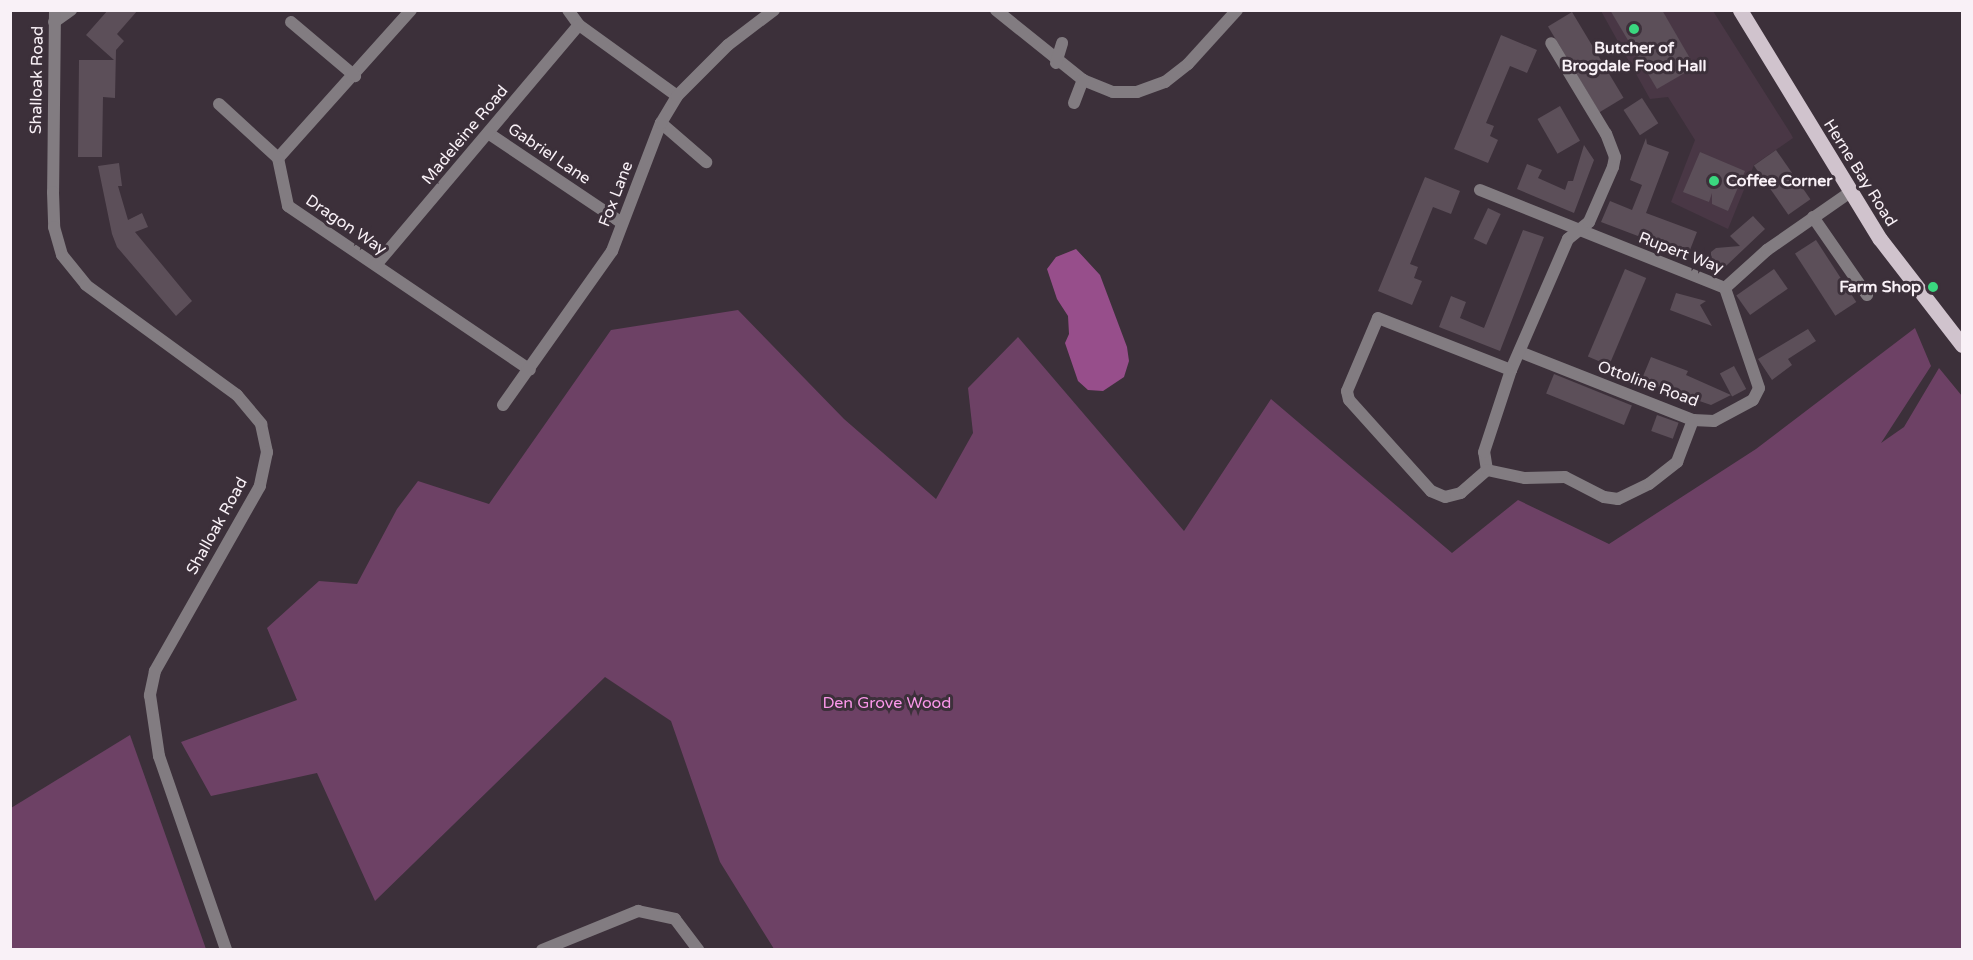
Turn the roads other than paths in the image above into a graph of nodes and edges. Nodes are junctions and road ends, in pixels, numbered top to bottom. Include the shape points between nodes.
1 (71, 10) edge
2 (411, 10) edge
3 (568, 10) edge
4 (774, 10) edge
5 (996, 10) edge
6 (1237, 10) edge
7 (1740, 10) edge
8 (55, 16) edge
9 (291, 22) dead end
10 (579, 25) junction
11 (1062, 43) dead end
12 (1551, 43) dead end
13 (1056, 63) junction
14 (355, 76) junction
15 (1083, 80) junction
16 (677, 96) junction
17 (1074, 103) dead end
18 (219, 104) dead end
19 (661, 123) junction
20 (488, 133) junction
21 (278, 158) junction
22 (706, 162) dead end
23 (1480, 190) dead end
24 (1849, 193) junction
25 (1813, 217) junction
26 (622, 223) junction
27 (1579, 230) junction
28 (376, 265) junction
29 (1725, 288) junction
30 (1867, 295) dead end
31 (1962, 345) edge
32 (1520, 352) junction
33 (530, 370) junction
34 (1511, 370) junction
35 (503, 405) dead end
36 (1693, 420) junction
37 (1486, 470) junction
38 (226, 950) edge
39 (542, 950) edge
40 (698, 950) edge

1 - 8 street
2 - 14 street
3 - 10 street
4 - 16 street, Fox Lane via 728,45
5 - 13 street
6 - 15 street via 1188,64 1165,82 1137,92 1113,92
7 - 24 main road, Herne Bay Road
8 - 38 street, Shalloak Road via 54,227 62,255 86,285 237,395 261,424 267,452 260,486 155,671 150,695 159,756
9 - 14 street
10 - 16 street
10 - 20 street, Madeleine Road
11 - 13 street
12 - 27 street via 1606,134 1615,157 1589,222
13 - 15 street
14 - 21 street
15 - 17 street
16 - 19 street, Fox Lane
18 - 21 street
19 - 22 street
19 - 26 street, Fox Lane
20 - 26 street, Gabriel Lane
20 - 28 street, Madeleine Road
21 - 28 street, Dragon Way via 288,206
23 - 27 street, Rupert Way
24 - 25 street, Rupert Way
24 - 31 main road, Herne Bay Road
25 - 29 street, Rupert Way via 1767,250
25 - 30 street
26 - 33 street, Fox Lane via 612,251
27 - 29 street, Rupert Way
27 - 32 street via 1568,239
28 - 33 street, Dragon Way
29 - 36 street, Ottoline Road via 1759,388 1753,400 1735,412 1714,421
32 - 34 street
32 - 36 street, Ottoline Road
33 - 35 street, Fox Lane
34 - 37 street via 1484,452
34 - 37 street via 1378,318 1347,391 1348,400 1431,491 1445,497 1461,493
36 - 37 street via 1677,462 1649,484 1618,499 1604,497 1565,477 1525,478
39 - 40 street via 638,911 675,919

